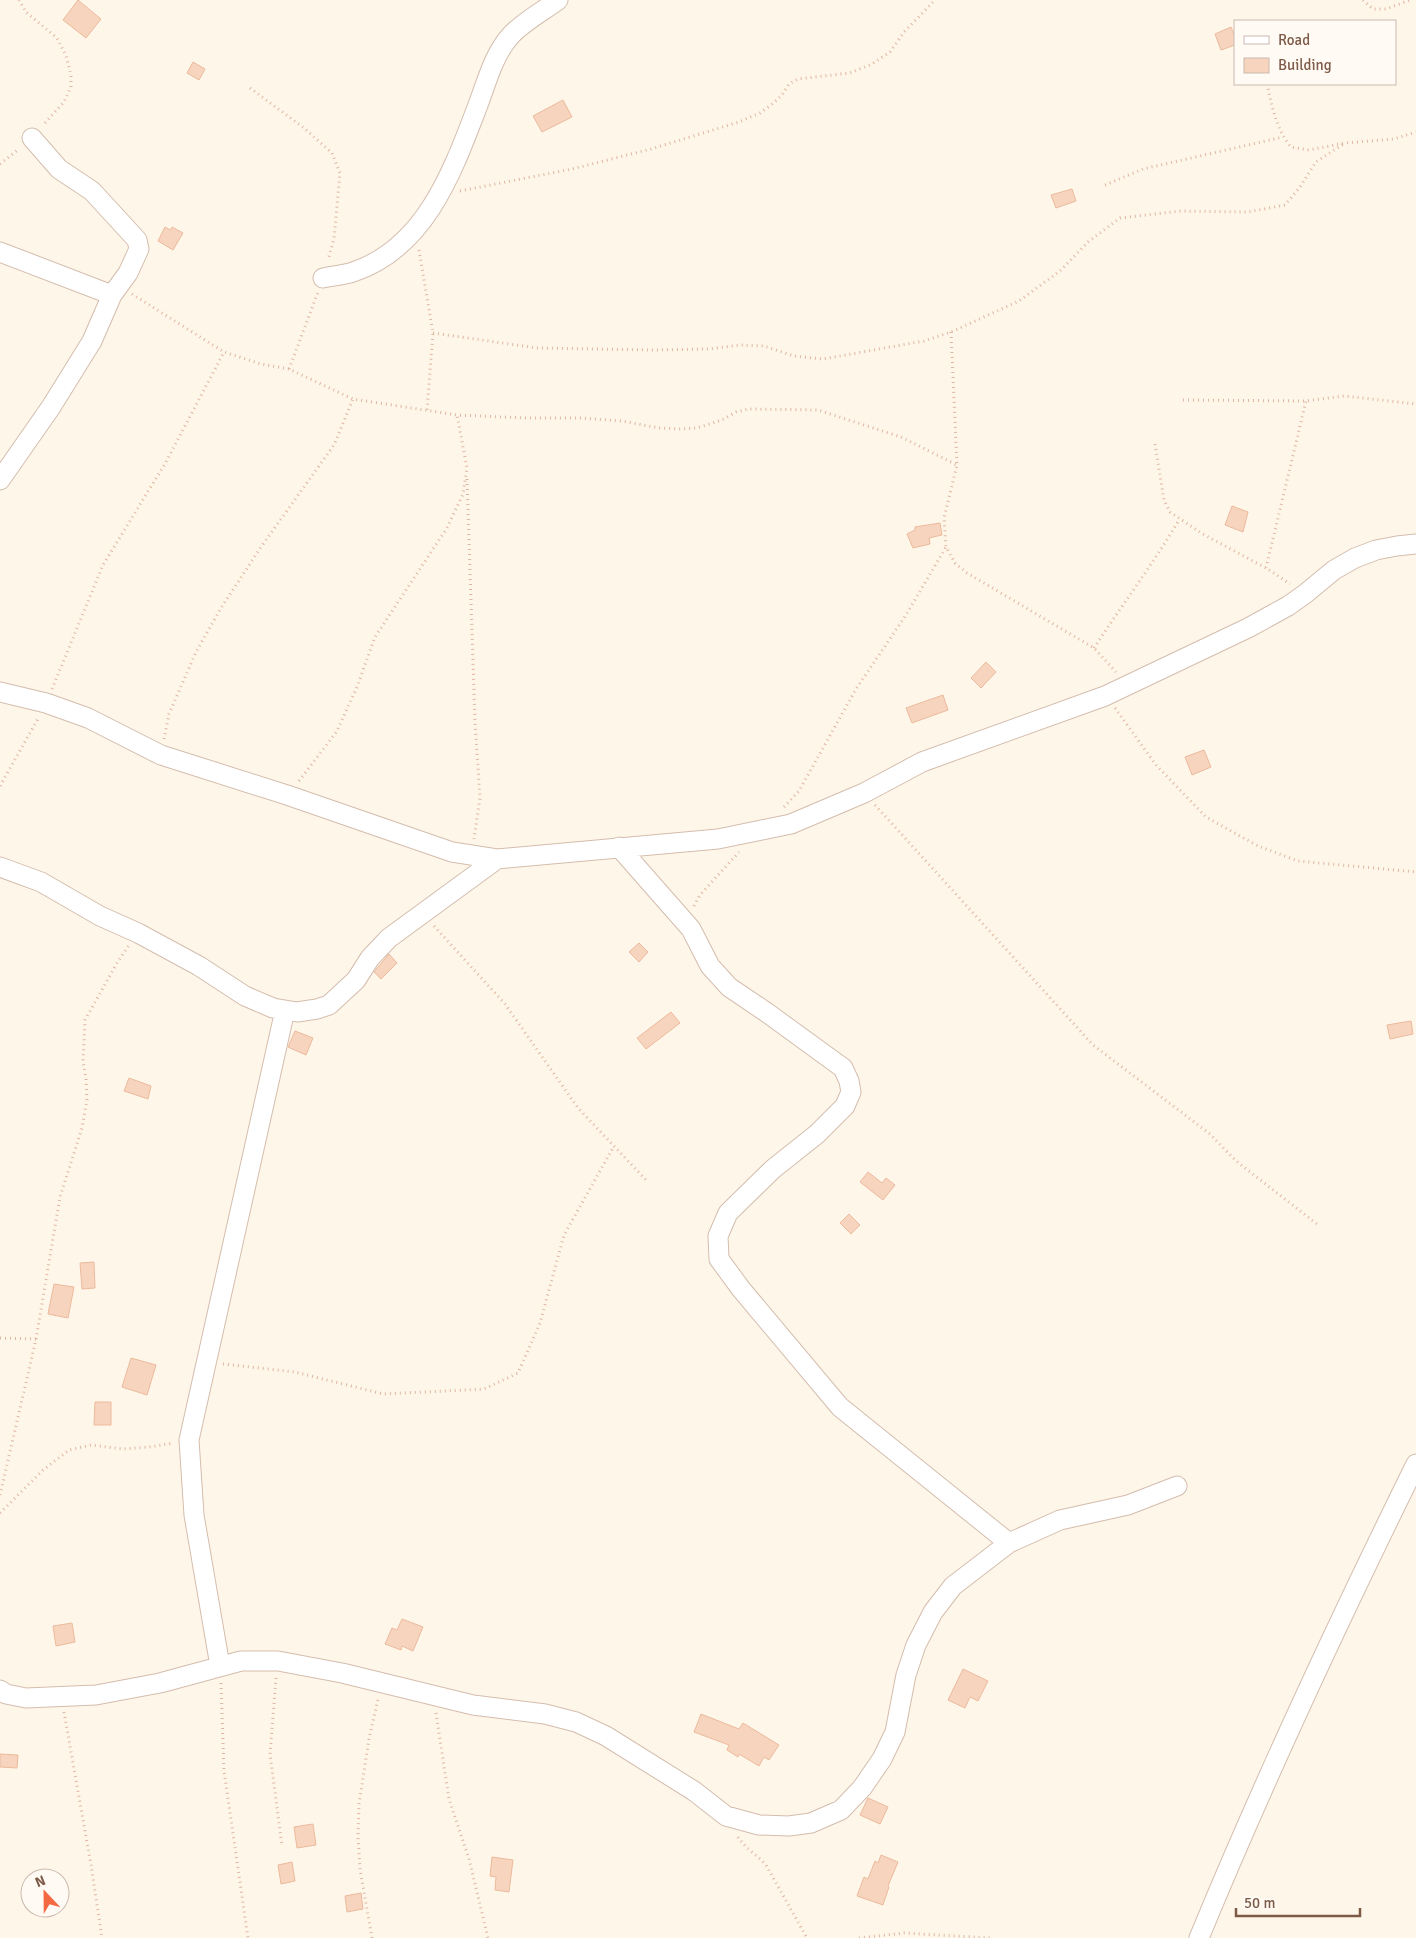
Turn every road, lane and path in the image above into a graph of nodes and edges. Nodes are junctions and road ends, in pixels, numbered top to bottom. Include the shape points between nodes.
1 (19, 0) edge
2 (558, 0) edge
3 (935, 0) edge
4 (1362, 0) edge
5 (1410, 0) edge
6 (1267, 85) edge
7 (250, 88) dead end
8 (1416, 132) edge
9 (1283, 137) junction
10 (32, 138) junction
11 (1345, 143) junction
12 (0, 164) edge
13 (1105, 185) dead end
14 (440, 195) junction
15 (416, 230) junction
16 (0, 252) edge
17 (323, 278) junction
18 (115, 290) junction
19 (951, 332) junction
20 (433, 333) junction
21 (224, 352) junction
22 (288, 369) junction
23 (354, 399) junction
24 (1183, 400) dead end
25 (1306, 402) junction
26 (1416, 404) edge
27 (1416, 409) edge
28 (426, 410) junction
29 (457, 415) junction
30 (1155, 444) dead end
31 (957, 465) junction
32 (467, 468) junction
33 (0, 480) edge
34 (1180, 520) junction
35 (1416, 544) edge
36 (946, 547) junction
37 (1266, 568) junction
38 (1305, 594) junction
39 (1094, 648) junction
40 (1128, 686) junction
41 (0, 692) edge
42 (1106, 696) junction
43 (46, 703) junction
44 (162, 755) junction
45 (0, 786) edge
46 (864, 793) junction
47 (287, 795) junction
48 (781, 811) dead end
49 (757, 832) junction
50 (619, 847) junction
51 (471, 855) junction
52 (497, 859) junction
53 (0, 867) edge
54 (1416, 872) edge
55 (422, 912) junction
56 (686, 923) junction
57 (138, 932) junction
58 (285, 1010) junction
59 (614, 1146) junction
60 (647, 1181) dead end
61 (1317, 1224) dead end
62 (0, 1338) edge
63 (36, 1339) junction
64 (207, 1362) junction
65 (190, 1440) junction
66 (1416, 1464) edge
67 (1177, 1486) dead end
68 (0, 1495) edge
69 (0, 1512) edge
70 (1009, 1543) junction
71 (278, 1661) junction
72 (220, 1666) junction
73 (382, 1683) junction
74 (0, 1690) edge
75 (61, 1696) junction
76 (433, 1696) junction
77 (726, 1816) junction
78 (282, 1846) dead end
79 (102, 1938) edge
80 (248, 1938) edge
81 (372, 1938) edge
82 (488, 1938) edge
83 (807, 1938) edge
84 (859, 1938) edge
85 (991, 1938) edge
86 (1199, 1938) edge

1 - 10 path via 26,12 58,38 71,75 71,87 64,102
2 - 14 street via 512,34 493,64
3 - 14 path via 904,32 890,52 872,64 850,74 788,84 782,95 766,109 739,122 598,162
4 - 5 path via 1373,9 1386,9
6 - 9 path
7 - 17 path via 332,153 340,173 334,240
8 - 11 path via 1394,139
9 - 11 path via 1291,147 1309,150
9 - 13 path via 1143,169
10 - 12 path
10 - 18 street via 59,169 92,191 136,240 137,255
11 - 19 path via 1316,162 1285,205 1248,212 1181,211 1120,218 1019,301
14 - 15 street
15 - 17 street via 372,263 353,272
15 - 20 path
16 - 18 street
17 - 22 path
18 - 21 path
18 - 33 street via 87,349
19 - 20 path via 924,342 823,360 794,356 764,346 663,350 537,348
19 - 31 path
20 - 28 path
21 - 22 path
21 - 43 path via 166,462 103,565
22 - 23 path
23 - 28 path
23 - 44 path via 334,445 261,547 196,652 168,714
24 - 25 path
25 - 26 path via 1344,396
25 - 37 path
26 - 27 path
28 - 29 path
29 - 31 path via 580,418 678,429 697,428 749,409 818,410 901,437
29 - 32 path
30 - 34 path via 1164,500 1170,512
31 - 36 path via 944,518
32 - 47 path via 463,494 455,511 375,637 337,731
32 - 51 path via 480,798
34 - 37 path
34 - 39 path via 1158,558
35 - 38 street via 1376,550 1355,558 1334,570
36 - 39 path via 954,563 967,574
36 - 48 path via 856,688 799,791
37 - 38 path
38 - 40 street via 1248,628
39 - 40 path
40 - 42 street
41 - 43 street
42 - 46 street via 922,762
42 - 54 path via 1156,764 1206,818 1258,846 1298,861
43 - 44 street via 88,718
43 - 45 path
44 - 47 street
46 - 49 street via 791,824
46 - 61 path via 1093,1045 1210,1134 1236,1161
47 - 51 street via 452,852
49 - 50 street via 718,839
49 - 56 path via 700,894
50 - 52 street
50 - 56 street
51 - 52 street
52 - 55 street
53 - 57 street via 41,882 100,916
55 - 58 street via 389,938 370,958 356,980 329,1005 297,1012
55 - 59 path via 505,1004 578,1108
56 - 70 street via 710,966 730,987 843,1068 851,1092 845,1106 817,1134 773,1169 728,1213 718,1236 719,1259 740,1289 840,1407
57 - 58 street via 245,996
57 - 63 path via 85,1020 83,1061 87,1099 82,1128 60,1197
58 - 64 street
59 - 60 path
59 - 64 path via 564,1235 540,1323 518,1373 484,1389 383,1394 295,1372
62 - 63 path
63 - 68 path
64 - 65 street
65 - 69 path via 149,1447 91,1445 69,1450 43,1470
65 - 72 street via 194,1515
66 - 86 street via 1246,1825
67 - 70 street via 1128,1505 1060,1520
70 - 77 street via 953,1586 933,1612 916,1645 906,1675 895,1732 882,1759 862,1788 840,1810 812,1823 789,1826 759,1825
71 - 72 street via 241,1661
71 - 73 street
71 - 78 path via 270,1754
72 - 75 street via 160,1683 96,1695
72 - 80 path via 224,1771
73 - 76 street
73 - 81 path via 359,1804 360,1869
74 - 75 street via 26,1698
75 - 79 path
76 - 77 street via 576,1722 606,1736 694,1791
76 - 82 path via 449,1799 469,1859
77 - 83 path via 742,1844 766,1865
84 - 85 path via 904,1933

